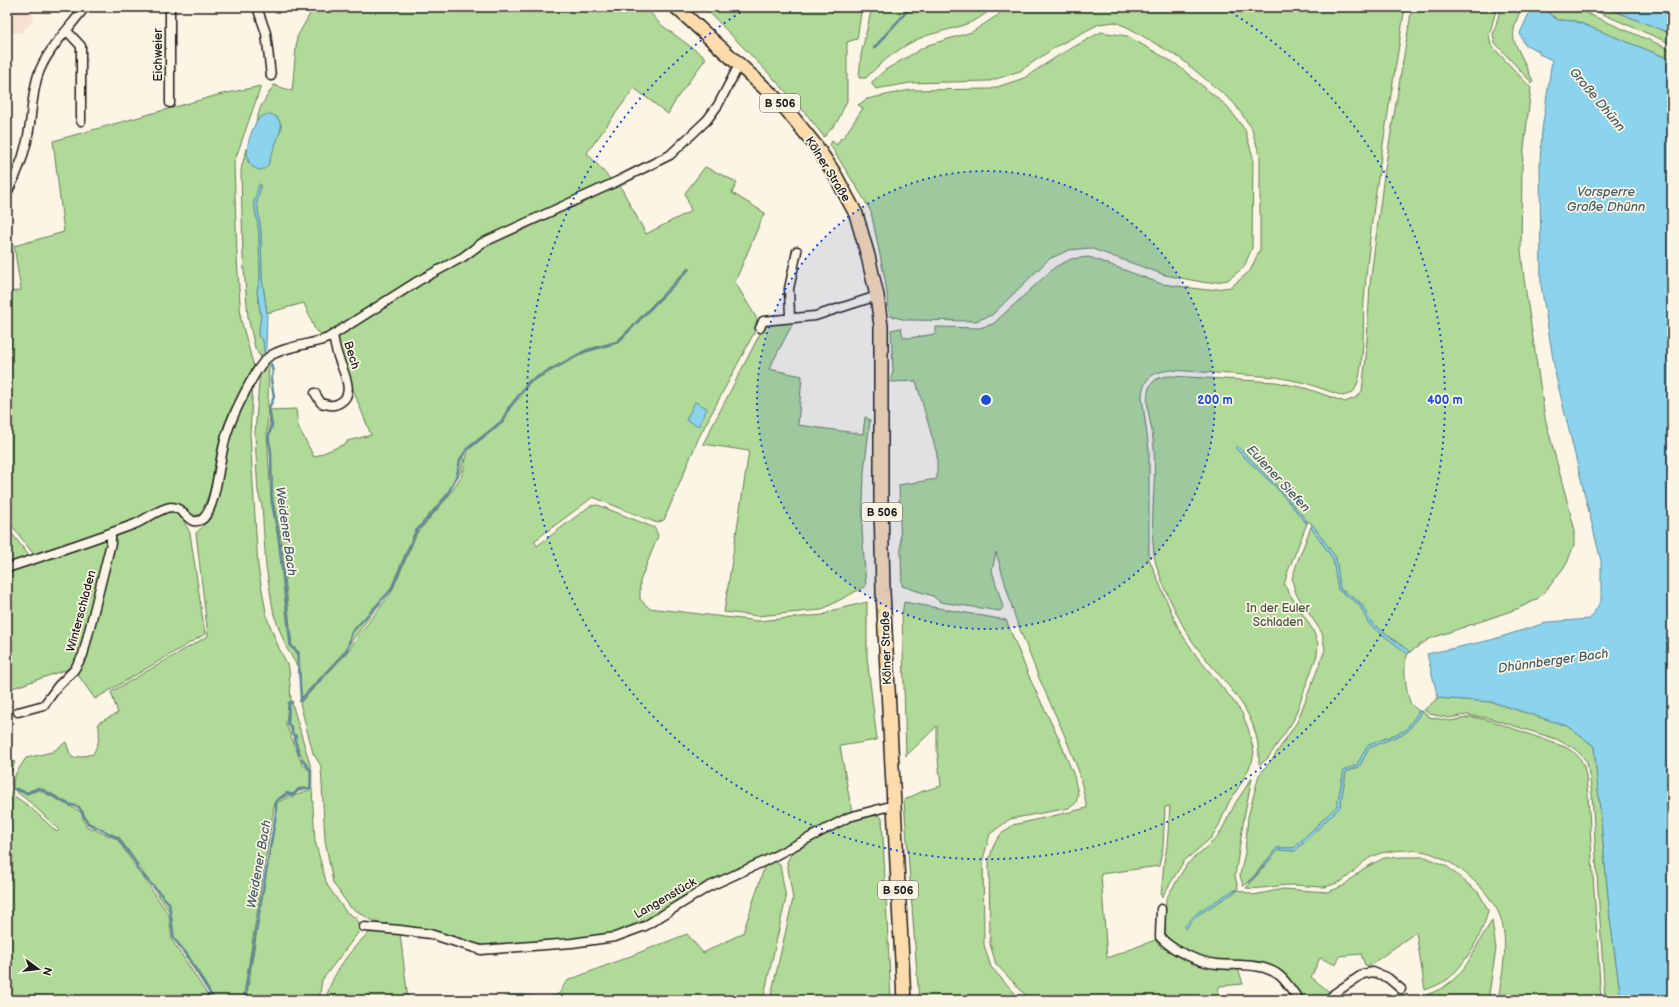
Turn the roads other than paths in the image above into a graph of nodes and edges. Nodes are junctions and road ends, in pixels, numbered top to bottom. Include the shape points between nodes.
1 (85, 7) edge
2 (170, 7) edge
3 (257, 7) edge
4 (676, 7) edge
5 (67, 31) junction
6 (739, 65) junction
7 (272, 76) dead end
8 (170, 103) dead end
9 (81, 121) dead end
10 (7, 193) edge
11 (797, 251) dead end
12 (878, 296) junction
13 (790, 317) junction
14 (760, 328) dead end
15 (333, 335) junction
16 (315, 393) dead end
17 (111, 533) junction
18 (7, 568) edge
19 (18, 712) dead end
20 (894, 805) junction
21 (1161, 909) dead end
22 (364, 927) dead end
23 (1401, 989) dead end
24 (904, 1000) edge
25 (1299, 1000) edge
26 (1328, 1000) edge

1 - 5 street
2 - 8 street, Eichweier
3 - 7 street via 266,33
4 - 6 main road, Kölner Straße / B 506
5 - 9 street via 81,46
5 - 10 street via 48,54 38,75 26,150
6 - 12 main road, Kölner Straße / B 506 via 786,109 834,173 856,214
6 - 15 street via 718,105 702,125 670,155 482,243
11 - 13 street via 789,289
12 - 13 street via 815,316
12 - 20 main road, Kölner Straße / B 506 via 881,326 883,591
13 - 14 street via 764,321
15 - 16 street, Bech via 348,385 347,395 340,403 330,406 321,403
15 - 17 street, Bech via 316,343 277,352 261,363 228,431 213,499 206,516 199,521 193,521 175,507 168,508
17 - 18 street
17 - 19 street, Winterschladen via 111,543 82,655 74,670 44,705
20 - 22 street, Langenstück via 849,817 765,861 708,887 646,926 615,937 481,950 430,934
20 - 24 main road, Kölner Straße / B 506
21 - 25 street via 1160,937 1167,945 1216,964 1267,970 1280,976
23 - 26 street via 1388,978 1373,972 1363,974

